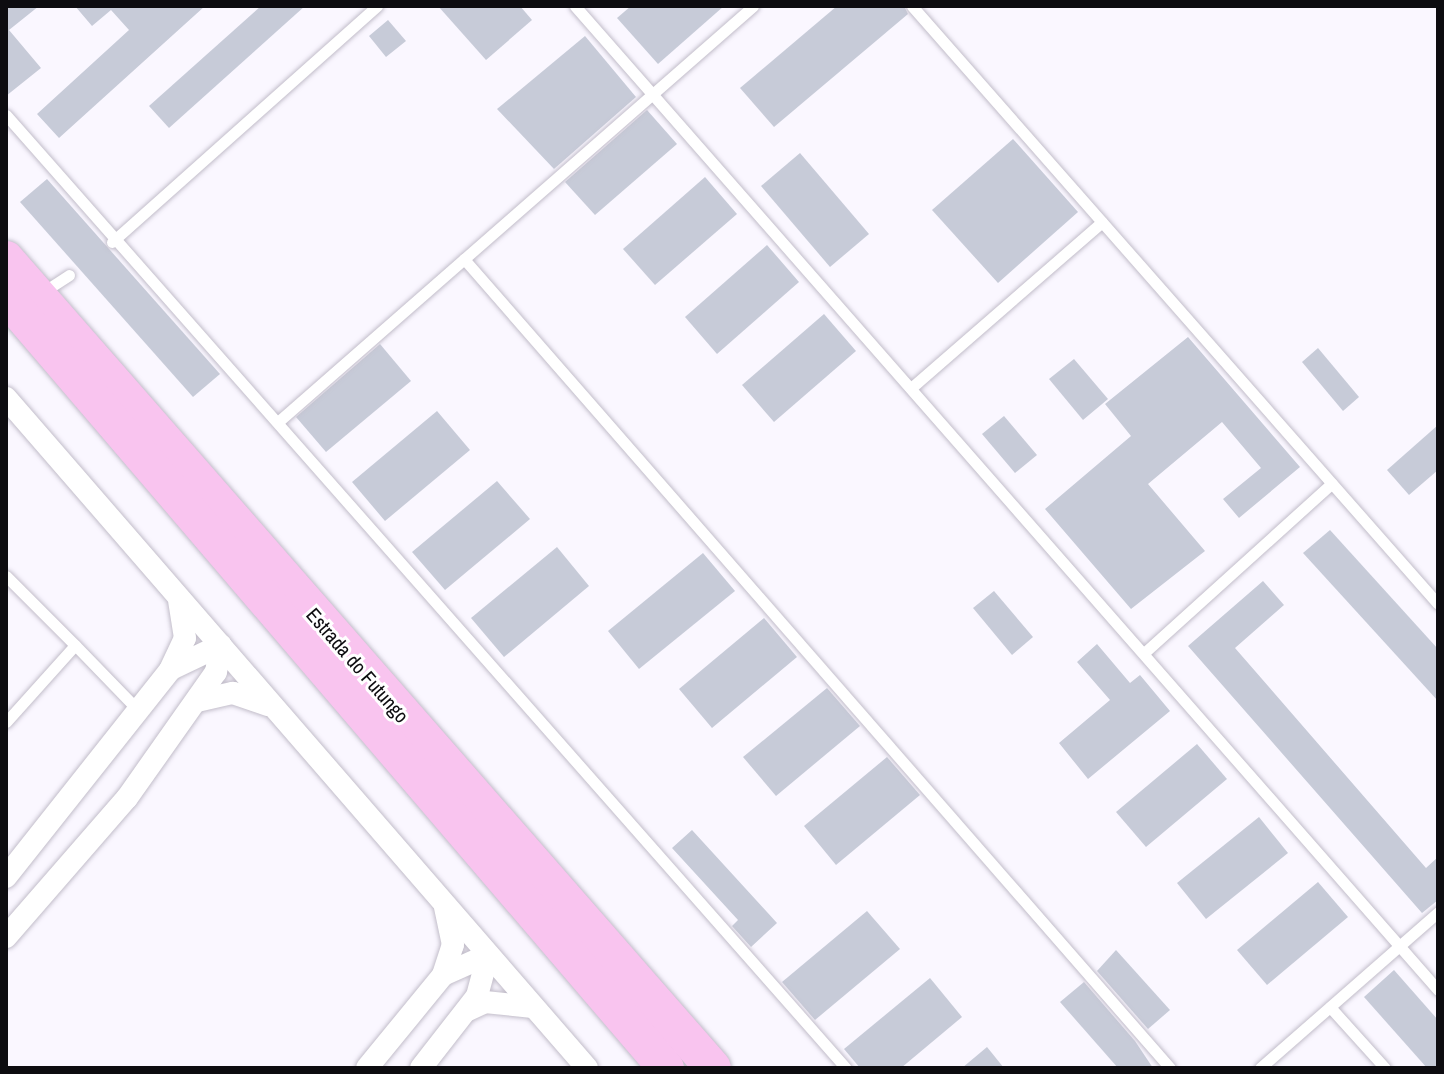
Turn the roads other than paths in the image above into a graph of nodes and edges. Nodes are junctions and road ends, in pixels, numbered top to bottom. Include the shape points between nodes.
1 (377, 6) edge
2 (575, 6) edge
3 (753, 6) edge
4 (912, 6) edge
5 (652, 94) junction
6 (6, 115) edge
7 (1102, 222) junction
8 (115, 240) junction
9 (6, 259) edge
10 (464, 259) junction
11 (69, 275) dead end
12 (20, 311) edge
13 (911, 388) junction
14 (6, 398) edge
15 (279, 421) junction
16 (1332, 483) junction
17 (6, 576) edge
18 (176, 592) junction
19 (1438, 604) edge
20 (75, 645) junction
21 (221, 645) junction
22 (1144, 653) junction
23 (170, 670) junction
24 (197, 701) junction
25 (272, 707) junction
26 (141, 712) junction
27 (6, 722) edge
28 (6, 877) edge
29 (443, 903) junction
30 (1438, 912) edge
31 (6, 937) edge
32 (1400, 945) junction
33 (488, 955) junction
34 (443, 975) junction
35 (1438, 990) edge
36 (533, 1007) junction
37 (1330, 1007) junction
38 (468, 1010) junction
39 (367, 1068) edge
40 (421, 1068) edge
41 (587, 1068) edge
42 (666, 1068) edge
43 (713, 1068) edge
44 (846, 1068) edge
45 (1170, 1068) edge
46 (1260, 1068) edge
47 (1385, 1068) edge

1 - 8 lane
2 - 5 lane
3 - 5 lane
4 - 7 lane
5 - 10 lane
5 - 13 lane
6 - 8 lane
7 - 13 lane
7 - 16 lane
8 - 15 lane
9 - 12 main road, Estrada do Futungo
10 - 15 lane
10 - 45 lane
11 - 12 lane
12 - 42 main road, Estrada do Futungo
12 - 43 main road, Estrada do Futungo
13 - 22 lane
14 - 18 street
15 - 44 lane
16 - 19 lane
16 - 22 lane
17 - 20 lane
18 - 21 street
18 - 23 street via 185,638
20 - 26 lane
20 - 27 lane
21 - 23 street
21 - 24 street via 216,672
21 - 25 street
22 - 32 lane
23 - 26 street
24 - 25 street via 233,693
24 - 31 street via 127,798
25 - 29 street
26 - 28 street
29 - 33 street
29 - 34 street via 453,945
30 - 32 lane
32 - 35 lane
32 - 37 lane
33 - 34 street
33 - 36 street
33 - 38 street
34 - 39 street
36 - 38 street via 485,1002
36 - 41 street
37 - 46 lane
37 - 47 lane
38 - 40 street

